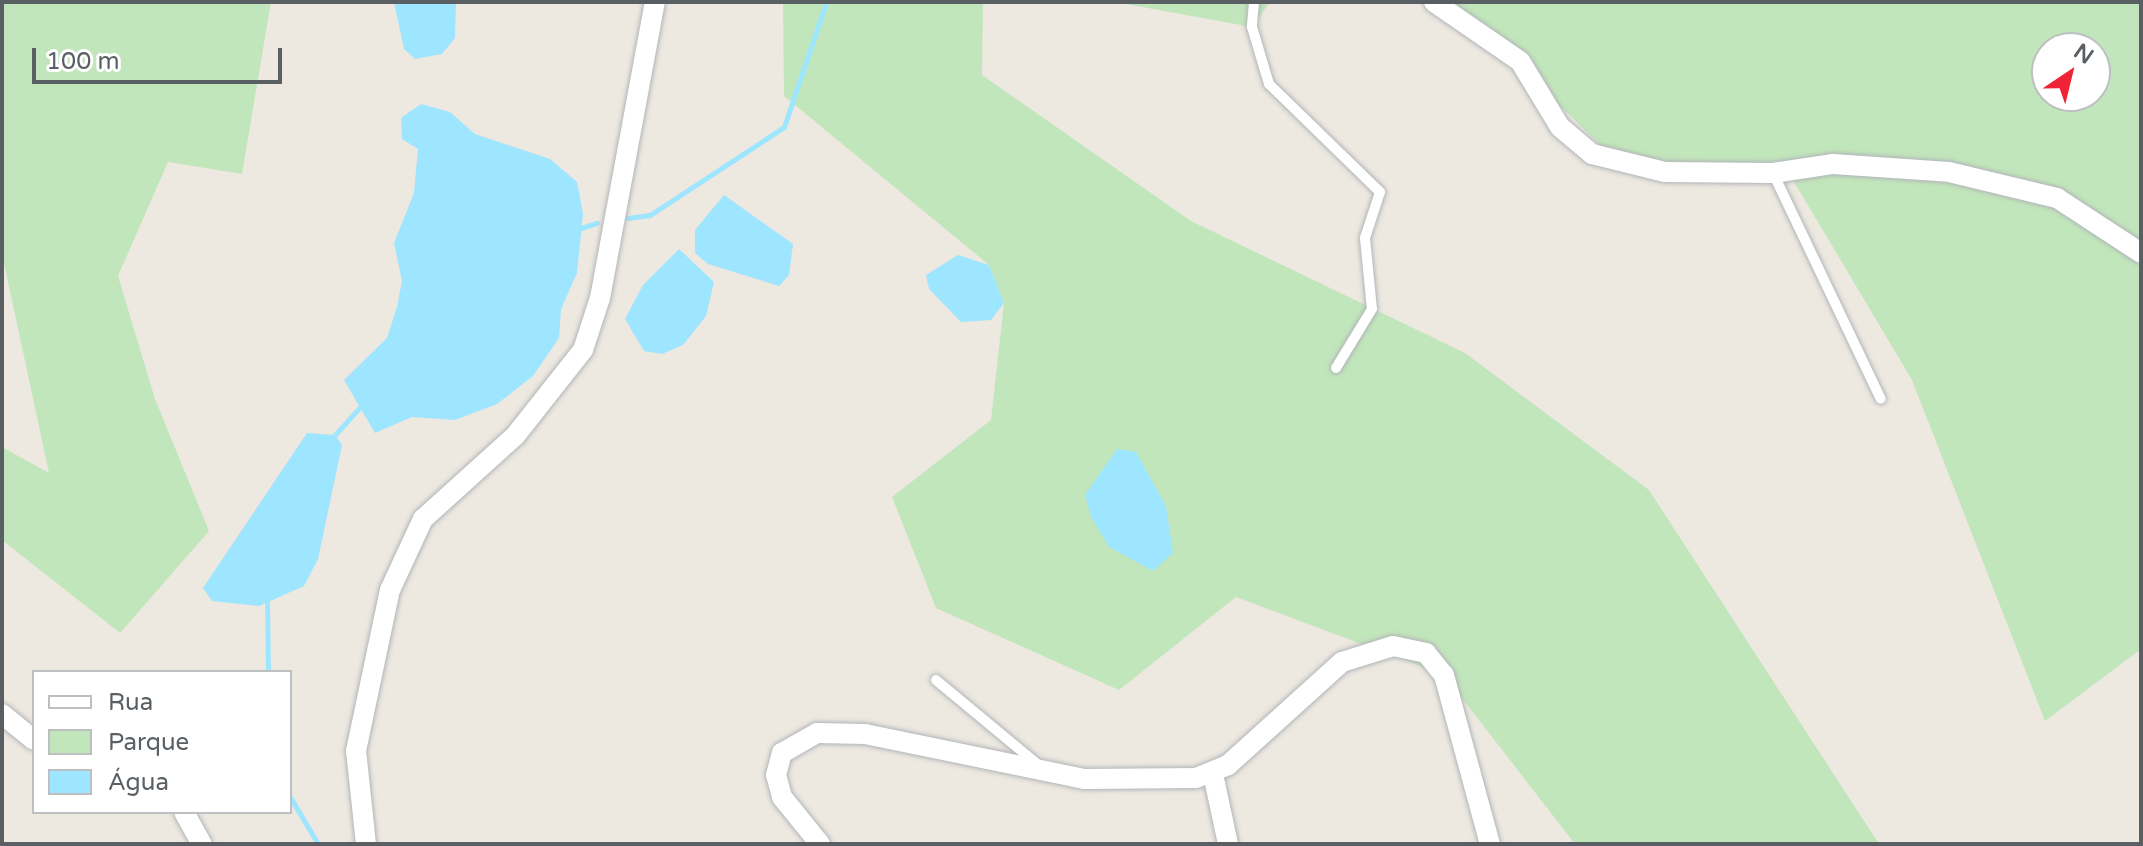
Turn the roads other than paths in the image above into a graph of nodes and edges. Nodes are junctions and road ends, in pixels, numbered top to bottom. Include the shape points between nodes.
1 (655, 2) edge
2 (1254, 2) edge
3 (1434, 2) edge
4 (1773, 173) junction
5 (2141, 253) edge
6 (1336, 368) dead end
7 (1881, 399) dead end
8 (936, 680) dead end
9 (2, 714) edge
10 (32, 738) edge
11 (1053, 773) junction
12 (1213, 774) junction
13 (185, 814) edge
14 (202, 844) edge
15 (366, 844) edge
16 (820, 844) edge
17 (1228, 844) edge
18 (1490, 844) edge

1 - 15 street via 600,298 583,350 515,436 423,519 390,590 356,751
2 - 6 lane via 1252,27 1269,84 1380,192 1365,238 1372,309
3 - 4 street via 1520,61 1566,135 1592,154 1665,172
4 - 5 street via 1833,164 2029,187 2093,217
4 - 7 lane
8 - 11 lane
9 - 10 street
11 - 12 street via 1134,783
11 - 16 street via 865,734 817,733 782,753 776,775 782,797
12 - 17 street
12 - 18 street via 1342,662 1375,648 1412,647 1444,675
13 - 14 street

